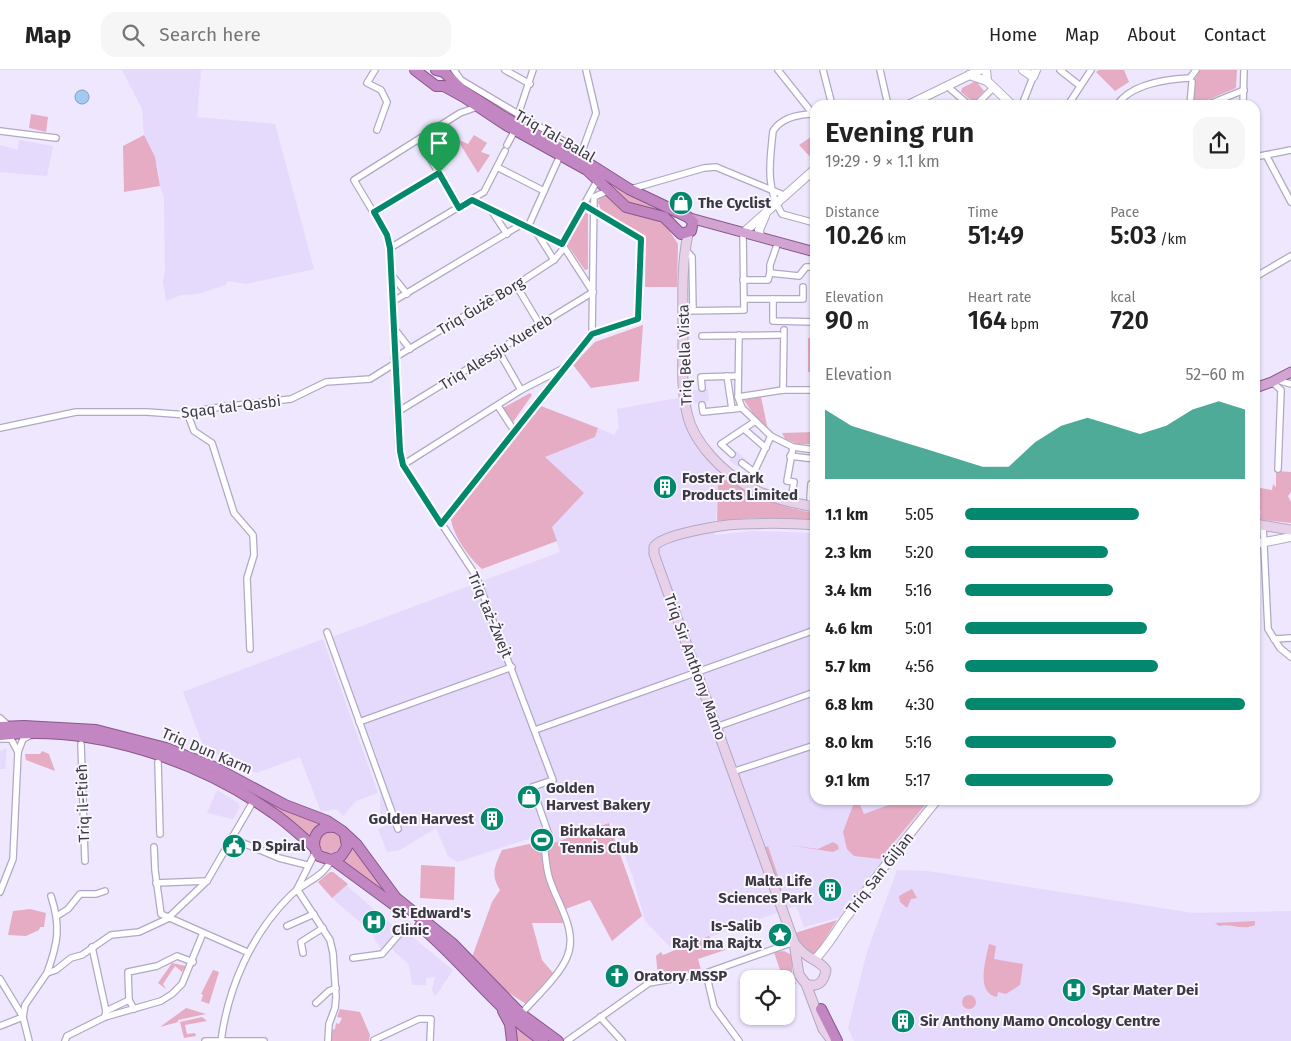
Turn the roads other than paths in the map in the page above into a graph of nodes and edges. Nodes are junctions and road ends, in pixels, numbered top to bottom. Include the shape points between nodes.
1 (375, 70) edge
2 (415, 70) edge
3 (505, 70) edge
4 (533, 70) edge
5 (586, 70) edge
6 (778, 70) edge
7 (823, 70) edge
8 (880, 70) edge
9 (980, 70) edge
10 (986, 70) edge
11 (1023, 70) edge
12 (1060, 70) edge
13 (1091, 70) edge
14 (1196, 70) edge
15 (1244, 70) edge
16 (1035, 73) edge
17 (447, 75) edge
18 (969, 75) junction
19 (1191, 80) junction
20 (987, 81) junction
21 (530, 84) junction
22 (1079, 85) junction
23 (947, 86) junction
24 (993, 88) junction
25 (1244, 90) junction
26 (464, 97) junction
27 (831, 100) edge
28 (887, 100) edge
29 (918, 100) edge
30 (964, 100) edge
31 (981, 100) edge
32 (1006, 100) edge
33 (1024, 100) edge
34 (1071, 100) edge
35 (1121, 100) edge
36 (1190, 100) edge
37 (1219, 100) edge
38 (1243, 100) edge
39 (478, 107) junction
40 (810, 109) edge
41 (460, 113) junction
42 (518, 115) junction
43 (810, 115) edge
44 (377, 130) dead end
45 (515, 130) junction
46 (0, 131) edge
47 (56, 138) dead end
48 (419, 140) junction
49 (1291, 150) edge
50 (580, 155) junction
51 (1266, 155) junction
52 (1260, 156) edge
53 (558, 160) dead end
54 (497, 167) junction
55 (439, 173) junction
56 (810, 174) edge
57 (597, 181) junction
58 (629, 189) junction
59 (772, 190) junction
60 (544, 191) junction
61 (607, 191) junction
62 (786, 196) junction
63 (472, 200) junction
64 (1291, 202) edge
65 (584, 205) junction
66 (776, 205) junction
67 (459, 208) junction
68 (491, 210) junction
69 (594, 211) junction
70 (374, 212) junction
71 (767, 212) junction
72 (688, 217) junction
73 (810, 222) edge
74 (525, 226) junction
75 (720, 226) junction
76 (536, 231) junction
77 (683, 231) junction
78 (507, 234) junction
79 (743, 234) junction
80 (760, 237) junction
81 (778, 242) junction
82 (563, 246) junction
83 (390, 248) junction
84 (685, 248) junction
85 (810, 251) edge
86 (1291, 256) edge
87 (554, 260) junction
88 (810, 268) edge
89 (770, 273) junction
90 (391, 274) junction
91 (1260, 274) edge
92 (743, 280) junction
93 (516, 285) junction
94 (803, 287) dead end
95 (593, 292) junction
96 (407, 294) junction
97 (744, 299) junction
98 (773, 299) junction
99 (392, 302) junction
100 (683, 310) junction
101 (693, 310) junction
102 (810, 322) edge
103 (540, 325) junction
104 (393, 327) junction
105 (592, 334) junction
106 (739, 335) junction
107 (702, 336) dead end
108 (410, 349) junction
109 (498, 350) junction
110 (394, 361) junction
111 (566, 367) junction
112 (728, 376) junction
113 (738, 376) junction
114 (1290, 379) edge
115 (1274, 381) junction
116 (1260, 386) edge
117 (702, 388) dead end
118 (521, 390) junction
119 (783, 390) junction
120 (810, 390) edge
121 (1281, 390) junction
122 (738, 397) junction
123 (702, 405) dead end
124 (498, 406) junction
125 (732, 408) junction
126 (742, 408) junction
127 (399, 412) junction
128 (188, 415) junction
129 (754, 422) junction
130 (0, 428) edge
131 (744, 429) junction
132 (515, 432) junction
133 (771, 436) junction
134 (793, 447) junction
135 (766, 448) junction
136 (810, 449) edge
137 (732, 454) dead end
138 (790, 456) junction
139 (810, 458) edge
140 (742, 462) dead end
141 (403, 465) junction
142 (1278, 469) dead end
143 (792, 494) dead end
144 (810, 506) edge
145 (441, 524) junction
146 (810, 525) edge
147 (1260, 525) edge
148 (1260, 528) edge
149 (1291, 530) edge
150 (1291, 537) edge
151 (1265, 540) junction
152 (1260, 542) edge
153 (326, 632) dead end
154 (810, 632) edge
155 (1274, 638) junction
156 (1291, 638) edge
157 (250, 649) dead end
158 (1291, 657) edge
159 (512, 667) junction
160 (696, 672) junction
161 (810, 694) edge
162 (0, 718) edge
163 (358, 722) junction
164 (5, 726) edge
165 (716, 727) junction
166 (535, 730) junction
167 (33, 734) junction
168 (0, 737) edge
169 (81, 744) dead end
170 (810, 747) edge
171 (18, 752) junction
172 (158, 762) dead end
173 (732, 772) junction
174 (254, 800) junction
175 (934, 805) edge
176 (335, 827) junction
177 (398, 829) dead end
178 (160, 834) dead end
179 (345, 834) junction
180 (231, 838) junction
181 (154, 847) dead end
182 (315, 849) junction
183 (332, 860) junction
184 (85, 861) dead end
185 (307, 865) junction
186 (3, 873) edge
187 (207, 881) junction
188 (156, 883) junction
189 (297, 889) junction
190 (105, 891) dead end
191 (0, 892) edge
192 (51, 896) dead end
193 (314, 914) junction
194 (57, 916) junction
195 (166, 919) junction
196 (406, 925) dead end
197 (287, 926) dead end
198 (323, 928) junction
199 (203, 934) junction
200 (794, 942) junction
201 (92, 947) junction
202 (826, 948) junction
203 (247, 952) junction
204 (303, 953) dead end
205 (353, 958) dead end
206 (812, 960) junction
207 (193, 962) junction
208 (823, 966) junction
209 (800, 970) junction
210 (47, 973) junction
211 (706, 973) junction
212 (0, 979) edge
213 (806, 984) junction
214 (818, 985) junction
215 (336, 988) junction
216 (129, 1000) junction
217 (498, 1001) junction
218 (316, 1002) dead end
219 (821, 1009) joint
220 (134, 1010) junction
221 (106, 1014) junction
222 (522, 1014) junction
223 (23, 1017) junction
224 (600, 1017) junction
225 (0, 1026) edge
226 (221, 1040) edge
227 (374, 1040) edge
228 (832, 1040) edge
229 (29, 1041) edge
230 (65, 1041) edge
231 (205, 1041) edge
232 (264, 1041) edge
233 (328, 1041) edge
234 (430, 1041) edge
235 (512, 1041) edge
236 (543, 1041) edge
237 (558, 1041) edge
238 (567, 1041) edge
239 (622, 1041) edge
240 (739, 1041) edge

1 - 44 street via 367,83 381,90 387,102
2 - 17 highway via 433,83 433,74
3 - 21 street
4 - 21 street
5 - 50 street via 596,113
6 - 40 street
7 - 27 street
8 - 28 street
9 - 18 street
10 - 20 street
11 - 16 street
12 - 22 street
13 - 22 street
14 - 19 street
15 - 25 street
16 - 33 street
17 - 26 highway, Triq Tal-Balal
17 - 42 street, Triq Tal-Balal
17 - 50 highway, Triq Tal-Balal via 504,117
18 - 20 street
18 - 23 street
19 - 35 street via 1168,79 1136,90
19 - 36 street
20 - 24 street
21 - 42 street
22 - 34 street
23 - 29 street
23 - 30 street
24 - 31 street
24 - 32 street
25 - 37 street
25 - 38 street
26 - 39 highway, Triq Tal-Balal
26 - 41 street
39 - 41 street
39 - 45 highway, Triq Tal-Balal
41 - 48 street
42 - 50 street, Triq Tal-Balal
43 - 59 street via 790,118 773,131 768,174
45 - 54 street
45 - 57 highway, Triq Tal-Balal via 587,170
46 - 47 street
48 - 55 street
48 - 70 street, Triq taż-Żwejt via 354,180
49 - 51 street
50 - 58 highway, Triq Tal-Balal
51 - 52 street
51 - 64 street
53 - 60 street
54 - 60 street
54 - 63 street via 484,192
55 - 67 street
55 - 70 street
56 - 62 street
57 - 61 highway, Triq Tal-Balal
57 - 65 street, Triq Ġużè Borg
58 - 59 street via 716,167
58 - 72 highway, Triq Tal-Balal
59 - 62 street
59 - 66 street
60 - 74 street
61 - 69 street via 594,197
61 - 77 highway, Triq Tal-Balal via 626,207 664,217
62 - 66 street
63 - 67 street
63 - 68 street
65 - 69 street
65 - 82 street, Triq Ġużè Borg
66 - 71 street
66 - 73 street via 782,214
67 - 83 street
68 - 74 street
68 - 78 street
69 - 95 street
69 - 105 street via 641,239 640,314 638,319
70 - 83 street, Triq taż-Żwejt via 387,235
71 - 79 street
71 - 80 street via 759,230
72 - 75 main road
72 - 77 highway via 693,225
72 - 77 highway via 677,219
74 - 76 street
74 - 78 street
75 - 77 main road
75 - 79 main road
76 - 82 street
76 - 87 street
77 - 84 main road, Triq Bella Vista
78 - 96 street
79 - 80 main road
79 - 92 street
80 - 81 main road
81 - 85 main road
81 - 89 street
82 - 87 street, Triq Ġużè Borg
82 - 95 street
83 - 90 street, Triq taż-Żwejt
84 - 100 main road, Triq Bella Vista
84 - 101 street, Triq Bella Vista via 692,257
86 - 91 street
87 - 93 street, Triq Ġużè Borg
88 - 89 street via 799,276
89 - 92 street via 768,280
90 - 96 street
90 - 99 street, Triq taż-Żwejt
92 - 97 street
93 - 103 street
93 - 108 street, Triq Ġużè Borg
94 - 98 street via 803,299
95 - 103 street, Triq Alessju Xuereb
95 - 105 street
96 - 99 street
97 - 98 street
97 - 101 street via 744,310
98 - 102 street via 773,321
99 - 104 street, Triq taż-Żwejt
100 - 101 street
100 - 144 main road, Triq Bella Vista via 684,394 693,432 729,473 749,487 782,500
103 - 109 street, Triq Alessju Xuereb
104 - 108 street
104 - 110 street, Triq taż-Żwejt
105 - 111 street
106 - 107 street
106 - 113 street
106 - 119 street via 781,332
108 - 110 street, Triq Ġużè Borg
109 - 118 street
109 - 127 street, Triq Alessju Xuereb
110 - 127 street, Triq taż-Żwejt
110 - 128 street, Sqaq tal-Qasbi via 370,380 326,382 291,399 221,407
111 - 118 street
111 - 132 street
112 - 113 street
112 - 117 street via 701,377
112 - 125 street
113 - 122 street
114 - 115 main road
114 - 121 street
115 - 116 main road
115 - 121 street
118 - 124 street
119 - 120 street
119 - 122 street
121 - 142 street
122 - 126 street
123 - 125 street via 703,412
124 - 132 street
124 - 141 street
125 - 126 street
126 - 129 street
127 - 141 street, Triq taż-Żwejt
128 - 130 street, Sqaq tal-Qasbi via 76,412
128 - 157 street via 194,431 212,443 234,513 253,535 254,555 247,578
129 - 131 street
129 - 133 street
131 - 135 street
131 - 137 street via 721,444
132 - 145 street
133 - 134 street
133 - 135 street
134 - 136 street
134 - 138 street
135 - 140 street via 754,472
138 - 139 street
138 - 143 street via 786,481 794,482
141 - 145 street, Triq taż-Żwejt
145 - 159 street, Triq taż-Żwejt via 476,576
146 - 160 main road, Triq Sir Anthony Mamo via 741,524 670,537 654,547
147 - 149 main road
148 - 151 street
150 - 151 street
151 - 152 street
151 - 155 street via 1266,615 1268,629
153 - 163 street
154 - 160 street
155 - 156 street
155 - 158 street
159 - 163 street
159 - 166 street, Triq taż-Żwejt
160 - 165 main road, Triq Sir Anthony Mamo
160 - 166 street
161 - 165 street
162 - 164 street
163 - 177 street
164 - 176 highway, Triq Dun Karm via 96,730 166,748 214,767 285,805 328,821
165 - 173 main road, Triq Sir Anthony Mamo
166 - 222 street, Triq taż-Żwejt via 553,780 532,787 550,838 544,845 550,883 568,922 570,947 567,958
167 - 168 highway, Triq Dun Karm
167 - 171 street via 23,739
167 - 174 highway, Triq Dun Karm via 73,735 119,743 210,775
168 - 171 street via 12,739
169 - 184 street, Triq il-Ftieħ
170 - 173 street
171 - 186 street via 13,859
172 - 178 street
173 - 200 main road, Triq Sir Anthony Mamo
174 - 180 street
174 - 182 highway, Triq Dun Karm via 276,814
175 - 202 street, Triq San Ġiljan via 888,859
176 - 179 highway, Triq Dun Karm
176 - 182 highway via 319,830 314,838
179 - 183 highway via 348,841 345,852
179 - 222 highway, Triq Dun Karm via 396,898 453,944
180 - 185 street via 279,858
180 - 187 street
181 - 188 street
182 - 183 highway, Triq Dun Karm via 324,859
182 - 185 street
183 - 189 street via 327,869
183 - 217 highway, Triq Dun Karm via 392,903 443,946
185 - 189 street
186 - 191 street
187 - 188 street
187 - 195 street
188 - 195 street via 161,914
189 - 193 street
189 - 203 street via 276,910
190 - 194 street via 80,894 68,909
192 - 194 street
193 - 197 street
193 - 198 street
194 - 210 street via 57,945
195 - 199 street
195 - 201 street via 139,932 111,934
196 - 205 street via 382,954
198 - 204 street via 301,942
198 - 215 street via 333,953
199 - 203 street
199 - 207 street
200 - 206 main road, Triq Sir Anthony Mamo
200 - 209 main road, Triq Sir Anthony Mamo
200 - 211 street
201 - 210 street
201 - 221 street
202 - 206 street, Triq San Ġiljan
202 - 208 street, Triq San Ġiljan
203 - 226 street via 222,1025
206 - 208 main road, Triq Sir Anthony Mamo
206 - 209 main road via 804,963
207 - 216 street via 177,956 158,966 128,972
207 - 220 street via 182,984 172,994
208 - 214 main road via 826,970 824,978
209 - 213 main road, Triq Sir Anthony Mamo
210 - 223 street via 25,1005
211 - 224 street via 649,983
211 - 240 street via 714,1007
212 - 223 street
213 - 214 main road
213 - 228 main road, Triq Sir Anthony Mamo via 823,1030
214 - 219 main road
215 - 218 street
215 - 233 street
216 - 220 street
216 - 221 street
217 - 235 highway via 510,1024
217 - 236 highway, Triq Dun Karm
219 - 228 highway
220 - 221 street
221 - 230 street via 67,1036
222 - 237 highway, Triq Dun Karm
223 - 225 street
223 - 229 street
224 - 238 street
224 - 239 street
226 - 231 street
226 - 232 street
227 - 234 street via 419,1019 431,1019

